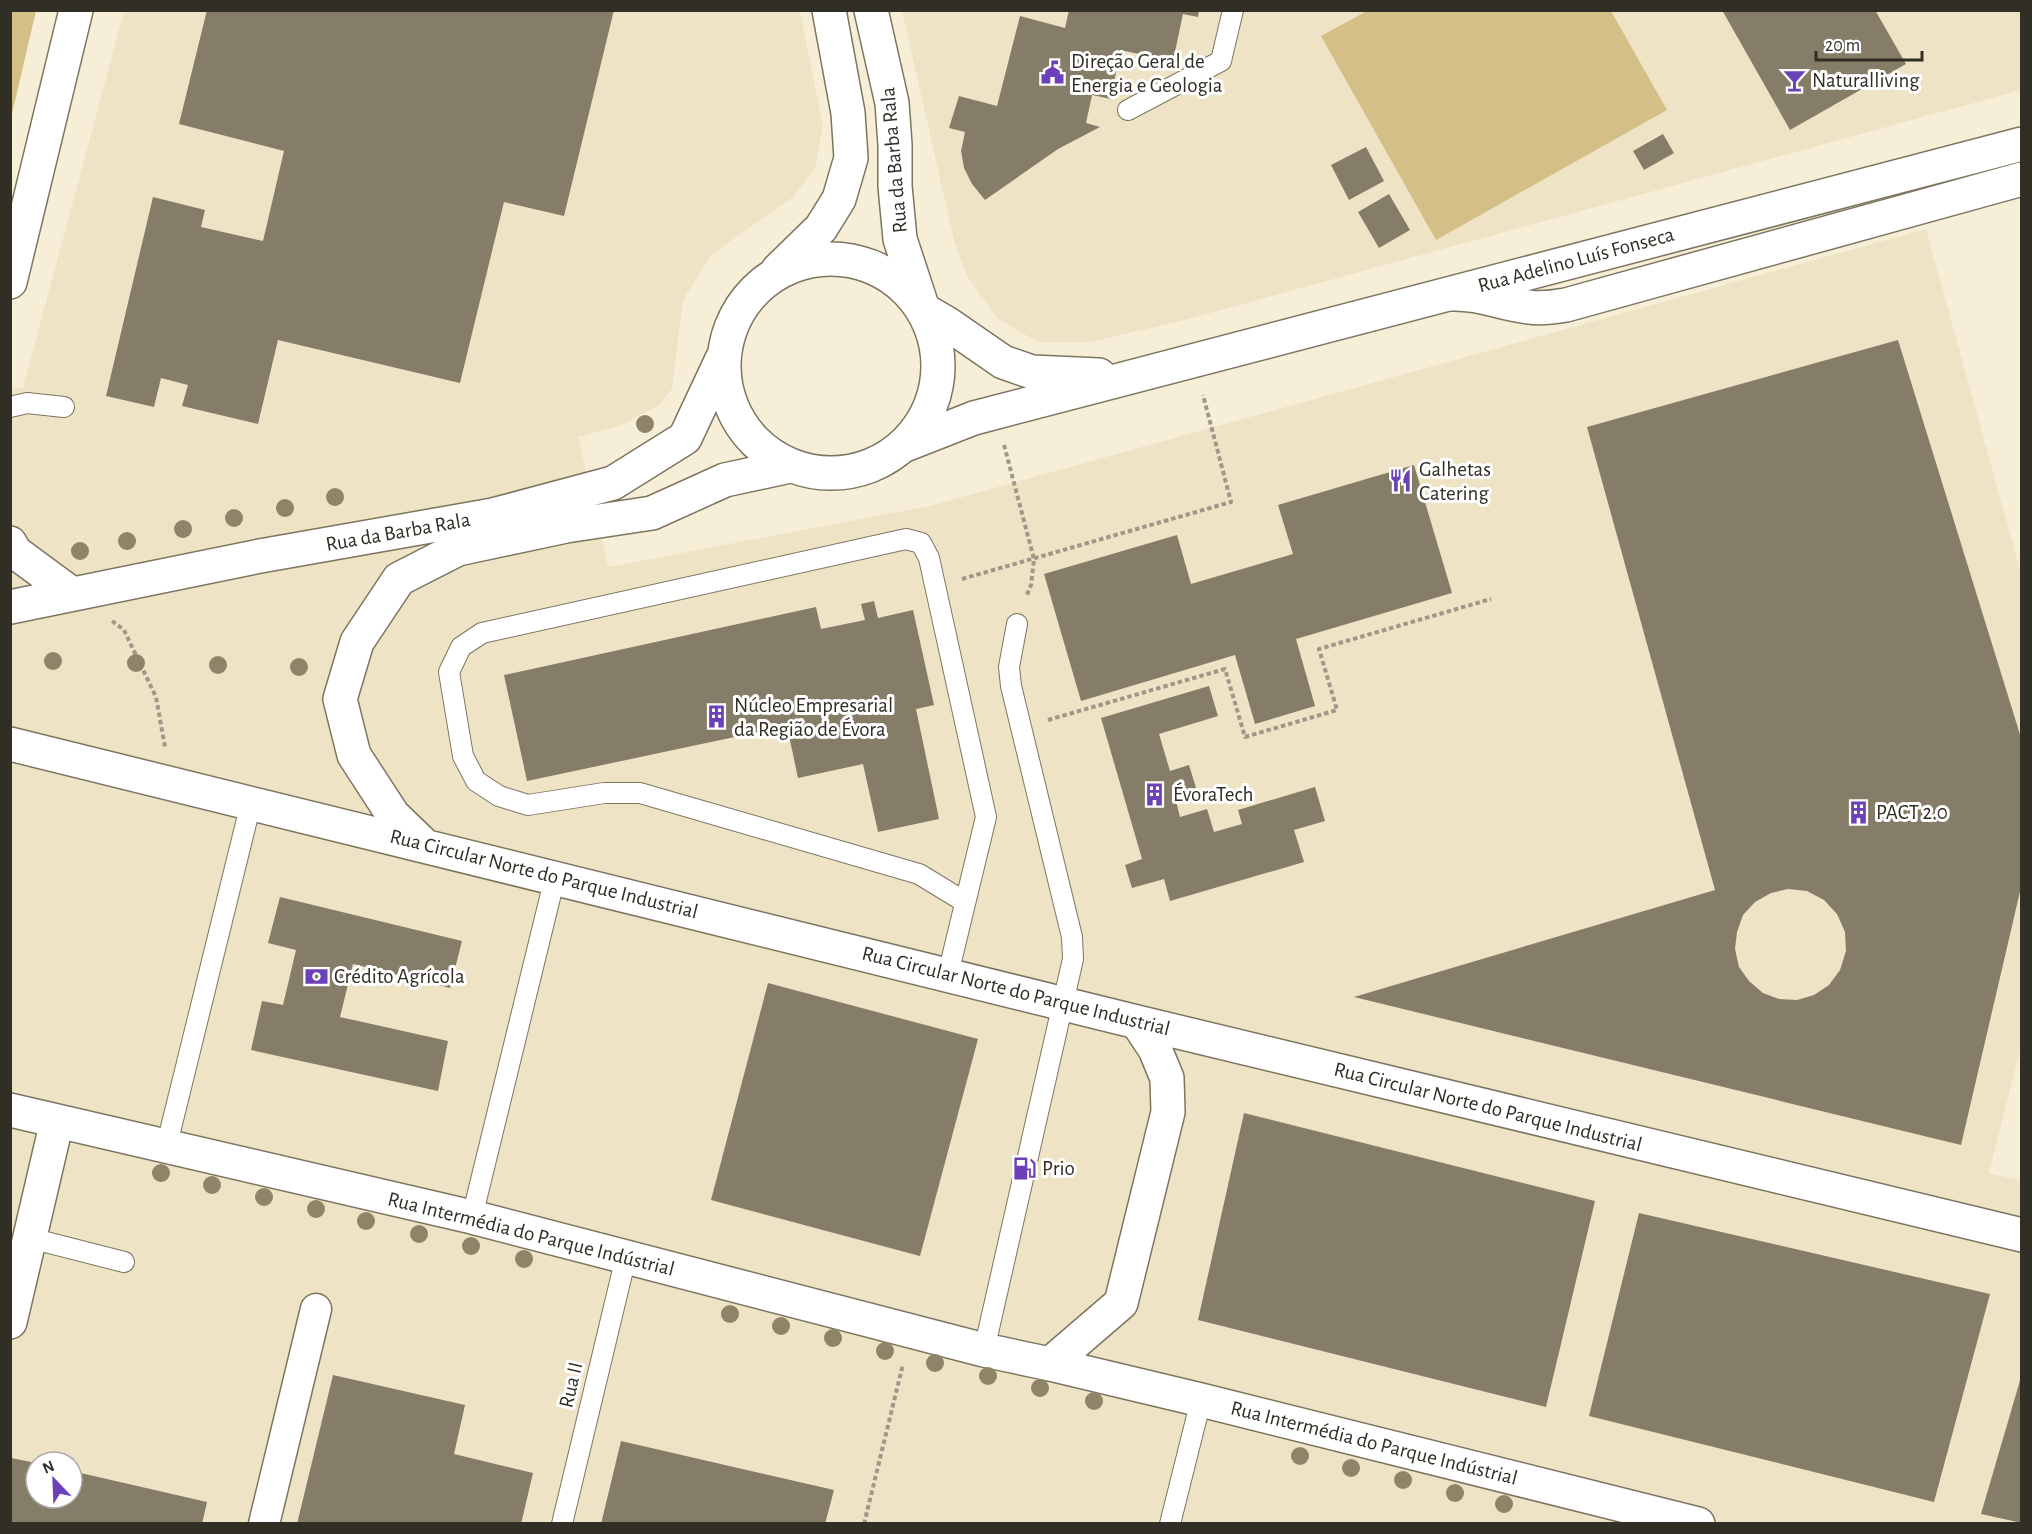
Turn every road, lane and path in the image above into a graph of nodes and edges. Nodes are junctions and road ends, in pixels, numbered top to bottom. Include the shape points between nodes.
1 (76, 10) edge
2 (829, 10) edge
3 (871, 10) edge
4 (1233, 10) edge
5 (1128, 110) dead end
6 (2022, 144) edge
7 (2022, 179) edge
8 (773, 275) junction
9 (10, 282) edge
10 (1449, 294) junction
11 (923, 309) junction
12 (723, 357) junction
13 (1194, 361) junction
14 (1131, 377) junction
15 (10, 407) edge
16 (64, 407) dead end
17 (995, 412) junction
18 (905, 445) junction
19 (790, 466) junction
20 (10, 543) edge
21 (1034, 560) junction
22 (980, 575) dead end
23 (72, 594) junction
24 (1491, 599) dead end
25 (10, 607) edge
26 (1017, 624) joint
27 (1021, 728) junction
28 (10, 744) edge
29 (171, 783) junction
30 (251, 803) junction
31 (424, 845) junction
32 (555, 877) junction
33 (965, 902) junction
34 (948, 974) junction
35 (1062, 1003) junction
36 (1137, 1022) junction
37 (10, 1110) edge
38 (57, 1121) junction
39 (166, 1148) junction
40 (472, 1217) junction
41 (2022, 1235) edge
42 (30, 1238) junction
43 (626, 1257) junction
44 (124, 1262) dead end
45 (316, 1310) dead end
46 (10, 1322) edge
47 (911, 1331) junction
48 (984, 1350) junction
49 (1050, 1365) junction
50 (1201, 1400) junction
51 (264, 1524) edge
52 (562, 1524) edge
53 (864, 1524) edge
54 (1170, 1524) edge
55 (1698, 1524) edge

1 - 9 street
2 - 8 street, Rua da Barba Rala via 848,113 851,158 839,199 821,228
3 - 11 street, Rua da Barba Rala via 892,103 900,239
4 - 5 lane via 1221,62
6 - 10 street, Rua Adelino Luís Fonseca
7 - 10 street via 1566,305 1528,307 1482,295
8 - 11 street via 808,261 849,259 885,272 913,294
8 - 12 street, Rua da Barba Rala via 745,300 733,321
10 - 13 street, Rua Adelino Luís Fonseca
11 - 14 street, Rua Adelino Luís Fonseca via 1012,366 1032,372
11 - 18 street, Rua da Barba Rala via 937,345 939,375 930,412
12 - 19 street via 726,392 741,426 755,443
12 - 23 street, Rua da Barba Rala via 685,438 614,483 493,515
13 - 14 street, Rua Adelino Luís Fonseca
13 - 21 path via 1231,502
14 - 17 street, Rua Adelino Luís Fonseca
15 - 16 lane via 27,403
17 - 18 street, Rua Adelino Luís Fonseca
17 - 21 path
18 - 19 street via 874,466 837,474
19 - 31 street via 725,480 652,513 458,549 399,579 357,642 340,699 354,755 393,815
20 - 23 street via 15,552
21 - 22 path
21 - 26 path via 1031,585
23 - 25 street, Rua da Barba Rala
23 - 29 path via 124,630 156,697
24 - 27 path via 1319,649 1337,710 1245,736 1225,669
26 - 27 lane via 1009,668
27 - 35 lane via 1072,937 1073,959
28 - 29 street, Rua Circular Norte do Parque Industrial
29 - 30 street, Rua Circular Norte do Parque Industrial
30 - 31 street, Rua Circular Norte do Parque Industrial
30 - 39 lane
31 - 32 street, Rua Circular Norte do Parque Industrial
32 - 34 street, Rua Circular Norte do Parque Industrial
32 - 40 lane
33 - 33 lane via 986,817 930,558 921,543 906,539 482,633 461,647 449,672 463,756 476,781 499,796 528,805 604,793 640,793 919,874
33 - 34 lane
34 - 35 street, Rua Circular Norte do Parque Industrial
35 - 36 street, Rua Circular Norte do Parque Industrial
35 - 48 lane
36 - 41 street, Rua Circular Norte do Parque Industrial
36 - 49 street via 1155,1049 1167,1078 1168,1112 1121,1304
37 - 38 street, Rua Intermédia do Parque Indústrial
38 - 39 street, Rua Intermédia do Parque Indústrial
38 - 42 street
39 - 40 street, Rua Intermédia do Parque Indústrial
40 - 43 street, Rua Intermédia do Parque Indústrial
42 - 44 lane
42 - 46 street
43 - 47 street, Rua Intermédia do Parque Indústrial
43 - 52 lane, Rua II
45 - 51 street
47 - 48 street, Rua Intermédia do Parque Indústrial
47 - 53 path
48 - 49 street, Rua Intermédia do Parque Indústrial
49 - 50 street, Rua Intermédia do Parque Indústrial
50 - 54 lane
50 - 55 street, Rua Intermédia do Parque Indústrial

